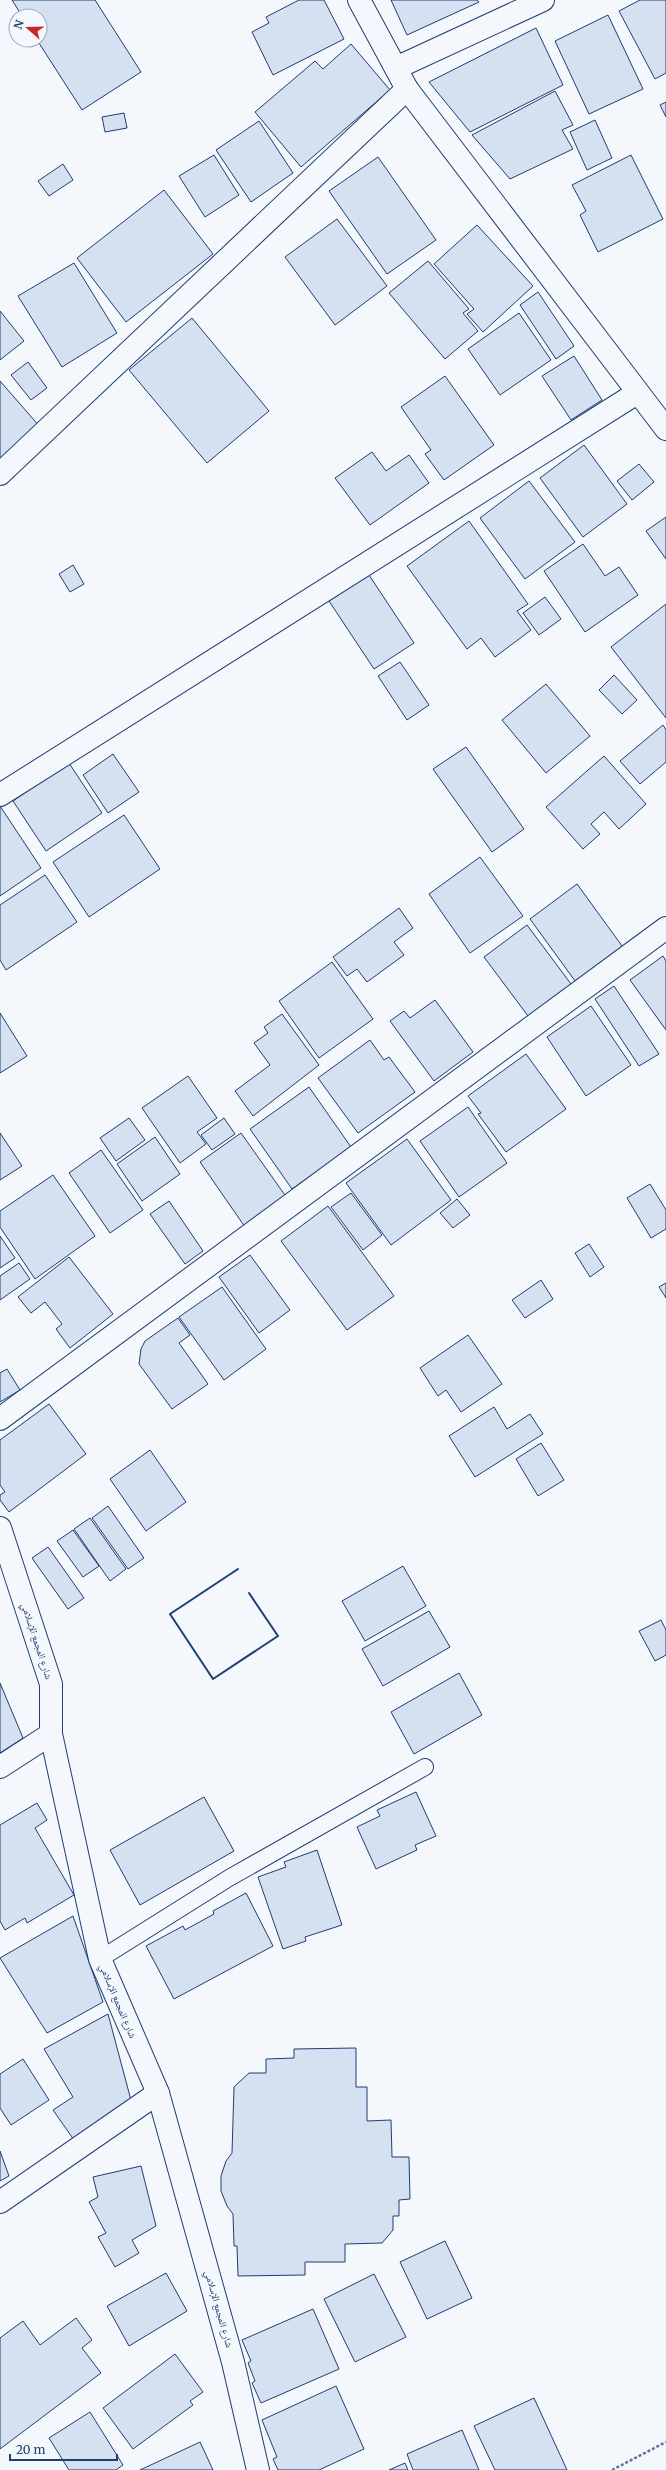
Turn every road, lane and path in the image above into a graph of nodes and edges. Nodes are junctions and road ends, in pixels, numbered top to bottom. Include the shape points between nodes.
1 (359, 0) edge
2 (543, 0) edge
3 (396, 68) junction
4 (407, 89) junction
5 (637, 393) junction
6 (666, 429) edge
7 (0, 474) edge
8 (0, 795) edge
9 (666, 928) edge
10 (0, 1419) edge
11 (0, 1528) edge
12 (51, 1734) junction
13 (0, 1767) edge
14 (425, 1767) dead end
15 (100, 1959) junction
16 (158, 2093) junction
17 (0, 2202) edge
18 (666, 2442) edge
19 (258, 2470) edge
20 (612, 2470) edge

1 - 3 street
2 - 3 street
3 - 4 street
4 - 5 street
4 - 7 street
5 - 6 street
5 - 8 street
9 - 10 street
11 - 12 street, شارع المجمع الإسلامي via 51,1684
12 - 13 street
12 - 15 street, شارع المجمع الإسلامي
14 - 15 lane via 229,1878
15 - 16 street, شارع المجمع الإسلامي
16 - 17 street
16 - 19 street, شارع المجمع الإسلامي via 234,2362
18 - 20 path

